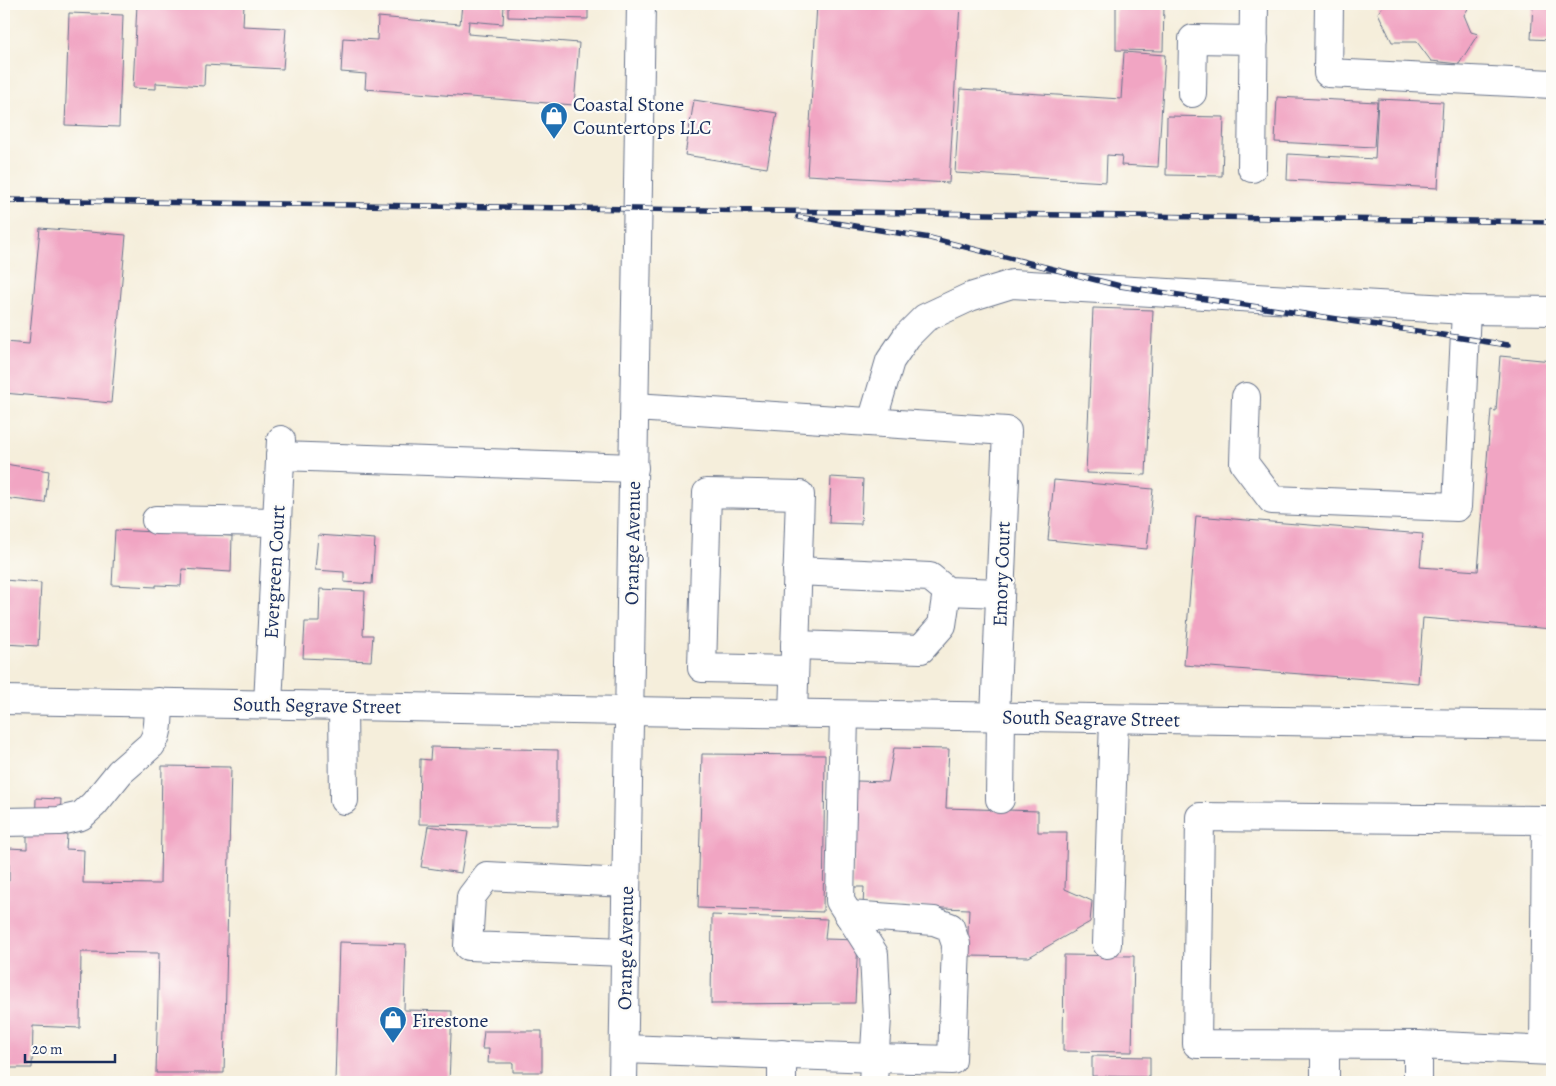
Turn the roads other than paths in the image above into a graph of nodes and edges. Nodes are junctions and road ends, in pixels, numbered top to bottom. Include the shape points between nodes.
1 (641, 4) edge
2 (1254, 4) edge
3 (1329, 4) edge
4 (1254, 40) junction
5 (1552, 84) edge
6 (1192, 93) dead end
7 (1252, 168) dead end
8 (1466, 310) junction
9 (1552, 311) edge
10 (1246, 397) dead end
11 (634, 407) junction
12 (872, 422) junction
13 (634, 468) junction
14 (156, 520) dead end
15 (277, 522) junction
16 (797, 571) junction
17 (948, 591) junction
18 (1000, 593) junction
19 (794, 658) junction
20 (4, 700) edge
21 (158, 702) junction
22 (268, 704) junction
23 (343, 706) junction
24 (629, 711) junction
25 (793, 714) junction
26 (844, 715) junction
27 (998, 717) junction
28 (1114, 719) junction
29 (1552, 725) edge
30 (1000, 799) dead end
31 (344, 800) dead end
32 (4, 822) edge
33 (626, 882) junction
34 (849, 915) junction
35 (1107, 944) dead end
36 (625, 952) junction
37 (1325, 1045) junction
38 (1418, 1045) junction
39 (624, 1048) junction
40 (1548, 1051) edge
41 (782, 1054) junction
42 (874, 1070) edge
43 (952, 1071) edge
44 (623, 1082) edge
45 (782, 1082) edge
46 (1325, 1082) edge
47 (1418, 1082) edge

1 - 11 street, Orange Avenue
2 - 4 street
3 - 5 street via 1328,73
4 - 6 street via 1193,38
4 - 7 street
8 - 9 street
8 - 10 street via 1457,507 1272,500 1244,463
8 - 12 street via 1012,284 970,297 925,318 890,360
11 - 12 street
11 - 13 street, Orange Avenue
12 - 18 street, Emory Court via 1007,431
13 - 15 street, Evergreen Court via 280,448
13 - 24 street, Orange Avenue
14 - 15 street
15 - 22 street, Evergreen Court
16 - 17 street via 930,577
16 - 19 street
16 - 19 street via 800,495 707,493 702,668
17 - 18 street
17 - 19 street via 942,625 921,649
18 - 27 street, Emory Court
19 - 25 street
20 - 21 street, South Segrave Street
21 - 22 street, South Segrave Street
21 - 32 street via 154,741 120,772 81,816
22 - 23 street, South Segrave Street
23 - 24 street, South Segrave Street
23 - 31 street
24 - 25 street, South Seagrave Street
24 - 33 street, Orange Avenue
25 - 26 street, South Seagrave Street
26 - 27 street, South Seagrave Street
26 - 34 street via 840,900
27 - 28 street, South Seagrave Street
27 - 30 street, Emory Court
28 - 29 street, South Seagrave Street
28 - 35 street
33 - 36 street, Orange Avenue
33 - 36 street via 487,876 471,896 468,946
34 - 42 street via 874,954 877,1018
34 - 43 street via 934,921 950,927 956,944
36 - 39 street, Orange Avenue
37 - 38 street
37 - 40 street via 1198,1044 1200,817 1546,820
37 - 46 street
38 - 40 street
38 - 47 street
39 - 41 street
39 - 44 street, Orange Avenue
41 - 42 street
41 - 45 street
42 - 43 street

